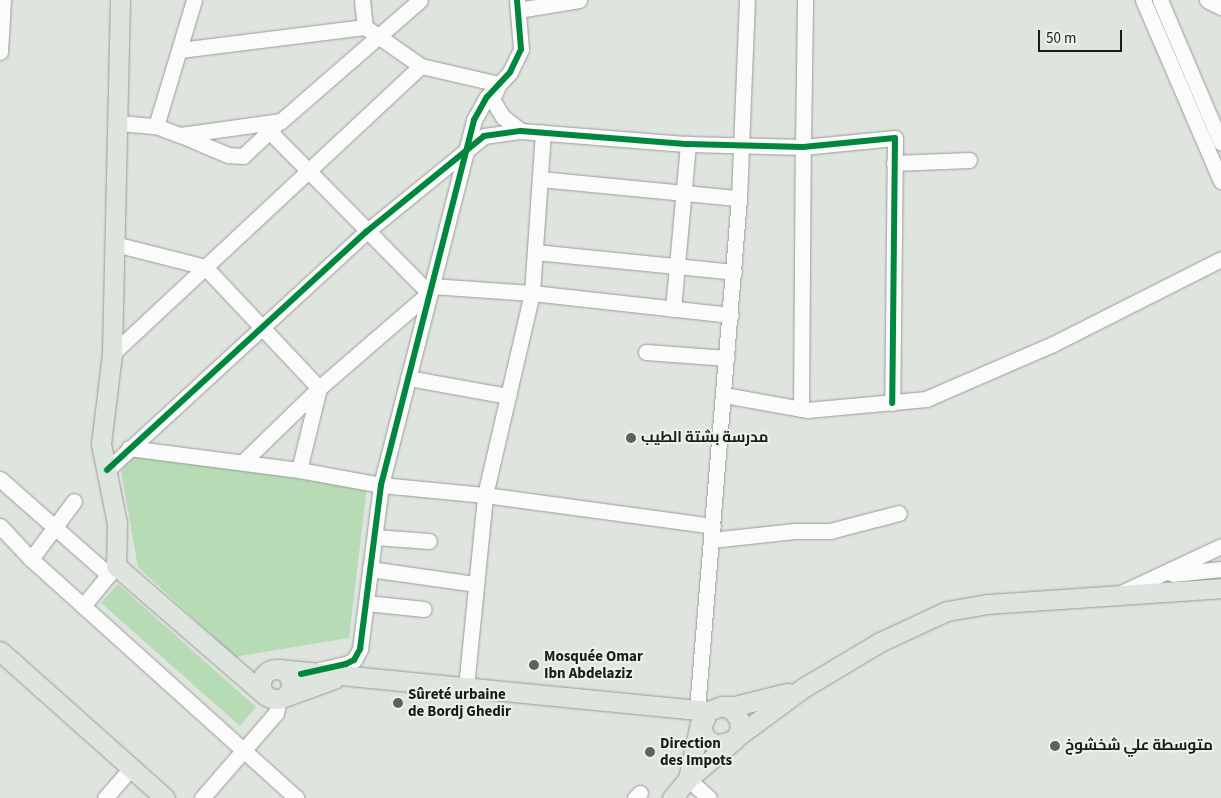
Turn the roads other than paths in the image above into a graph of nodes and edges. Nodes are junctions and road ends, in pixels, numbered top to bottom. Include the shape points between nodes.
1 (3, 0) edge
2 (120, 0) edge
3 (194, 0) edge
4 (362, 0) edge
5 (420, 0) edge
6 (579, 0) edge
7 (747, 0) edge
8 (805, 0) edge
9 (1142, 0) edge
10 (1160, 0) edge
11 (1207, 0) edge
12 (518, 5) edge
13 (1221, 7) edge
14 (371, 31) junction
15 (180, 50) junction
16 (0, 52) edge
17 (421, 66) junction
18 (499, 84) junction
19 (280, 120) junction
20 (119, 123) junction
21 (156, 126) junction
22 (269, 131) junction
23 (521, 131) junction
24 (543, 132) junction
25 (180, 134) junction
26 (1221, 143) edge
27 (688, 144) junction
28 (743, 145) junction
29 (803, 146) junction
30 (466, 153) junction
31 (969, 160) dead end
32 (894, 163) junction
33 (307, 171) junction
34 (540, 179) junction
35 (1221, 181) edge
36 (684, 194) junction
37 (739, 198) junction
38 (366, 232) junction
39 (115, 244) junction
40 (535, 252) junction
41 (1221, 259) edge
42 (205, 267) junction
43 (677, 267) junction
44 (734, 272) junction
45 (430, 290) junction
46 (532, 293) junction
47 (673, 309) junction
48 (731, 315) junction
49 (262, 327) junction
50 (646, 352) dead end
51 (112, 354) junction
52 (727, 358) junction
53 (408, 378) junction
54 (319, 388) junction
55 (724, 395) junction
56 (508, 396) junction
57 (892, 403) junction
58 (801, 409) junction
59 (129, 448) junction
60 (243, 462) junction
61 (107, 470) junction
62 (299, 470) junction
63 (0, 479) edge
64 (381, 485) junction
65 (485, 495) junction
66 (74, 501) dead end
67 (899, 513) dead end
68 (0, 526) edge
69 (56, 528) junction
70 (712, 533) junction
71 (375, 537) junction
72 (429, 542) dead end
73 (1221, 546) edge
74 (31, 559) junction
75 (370, 569) junction
76 (1221, 569) edge
77 (113, 571) junction
78 (1163, 574) junction
79 (476, 584) junction
80 (1221, 588) edge
81 (1116, 595) junction
82 (366, 603) junction
83 (83, 606) junction
84 (424, 609) dead end
85 (0, 651) edge
86 (226, 664) junction
87 (274, 670) junction
88 (301, 674) junction
89 (345, 676) junction
90 (466, 687) junction
91 (803, 688) junction
92 (276, 697) junction
93 (707, 712) junction
94 (736, 738) junction
95 (243, 751) junction
96 (131, 768) junction
97 (688, 779) junction
98 (105, 798) edge
99 (165, 798) edge
100 (202, 798) edge
101 (296, 798) edge
102 (672, 798) edge
103 (709, 798) edge

1 - 16 street
2 - 20 main road
3 - 15 street
4 - 14 street
5 - 14 street
6 - 12 street
7 - 28 street
8 - 29 street
9 - 35 street
10 - 26 street
11 - 13 street
12 - 18 street via 521,49 510,72
14 - 15 street
14 - 17 street
14 - 19 street
15 - 21 street
17 - 18 street
17 - 33 street
18 - 23 street via 492,99 503,117
18 - 30 street via 474,120
19 - 22 street
19 - 25 street
20 - 21 street
20 - 39 main road
21 - 25 street
22 - 25 street via 243,156 228,155
22 - 33 street
23 - 24 street
23 - 30 street via 484,136
24 - 27 street
24 - 34 street
27 - 28 street
27 - 36 street
28 - 29 street
28 - 37 street
29 - 32 street via 895,138
29 - 58 street
30 - 38 street
30 - 45 street
31 - 32 street
32 - 57 street
33 - 38 street
33 - 42 street
34 - 36 street
34 - 40 street
36 - 37 street
36 - 43 street
37 - 44 street
38 - 45 street
38 - 49 street
39 - 42 street
39 - 51 main road
40 - 43 street
40 - 46 street
41 - 57 street via 1044,348 926,399
42 - 49 street
42 - 51 street
43 - 44 street
43 - 47 street
44 - 48 street
45 - 46 street
45 - 53 street
45 - 54 street
46 - 47 street
46 - 56 street
47 - 48 street
48 - 52 street
49 - 54 street
49 - 59 street
50 - 52 street
51 - 61 main road via 101,444
52 - 55 street
53 - 56 street
53 - 64 street
54 - 60 street
54 - 62 street
55 - 58 street
55 - 70 street
56 - 65 street
57 - 58 street
59 - 60 street
59 - 61 street
60 - 62 street
61 - 77 main road via 116,523
62 - 64 street
63 - 69 street
64 - 65 street
64 - 71 street
65 - 70 street
65 - 79 street
66 - 69 street
67 - 70 street via 830,531
68 - 74 street
69 - 74 street
69 - 77 street
70 - 93 street
71 - 72 street
71 - 75 street
73 - 78 street
74 - 83 street
75 - 79 street
75 - 82 street
76 - 78 street
77 - 83 street
77 - 86 main road
78 - 81 street
79 - 90 street
80 - 81 main road
81 - 91 main road via 988,604 947,611 880,642
82 - 84 street
82 - 88 street via 360,649 354,660
83 - 95 street
85 - 96 main road
86 - 87 main road
86 - 92 main road
87 - 88 main road
87 - 92 main road via 261,682
87 - 92 main road via 290,679 290,689
88 - 89 main road
89 - 90 main road
89 - 92 main road
90 - 93 main road
91 - 93 main road via 766,700
91 - 94 main road
92 - 95 street via 276,713
93 - 94 main road via 732,710 739,719
93 - 94 main road via 703,734 711,743 723,745
93 - 97 main road
94 - 97 main road
95 - 100 street
95 - 101 street
96 - 98 street
96 - 99 main road
97 - 102 main road
97 - 103 street

